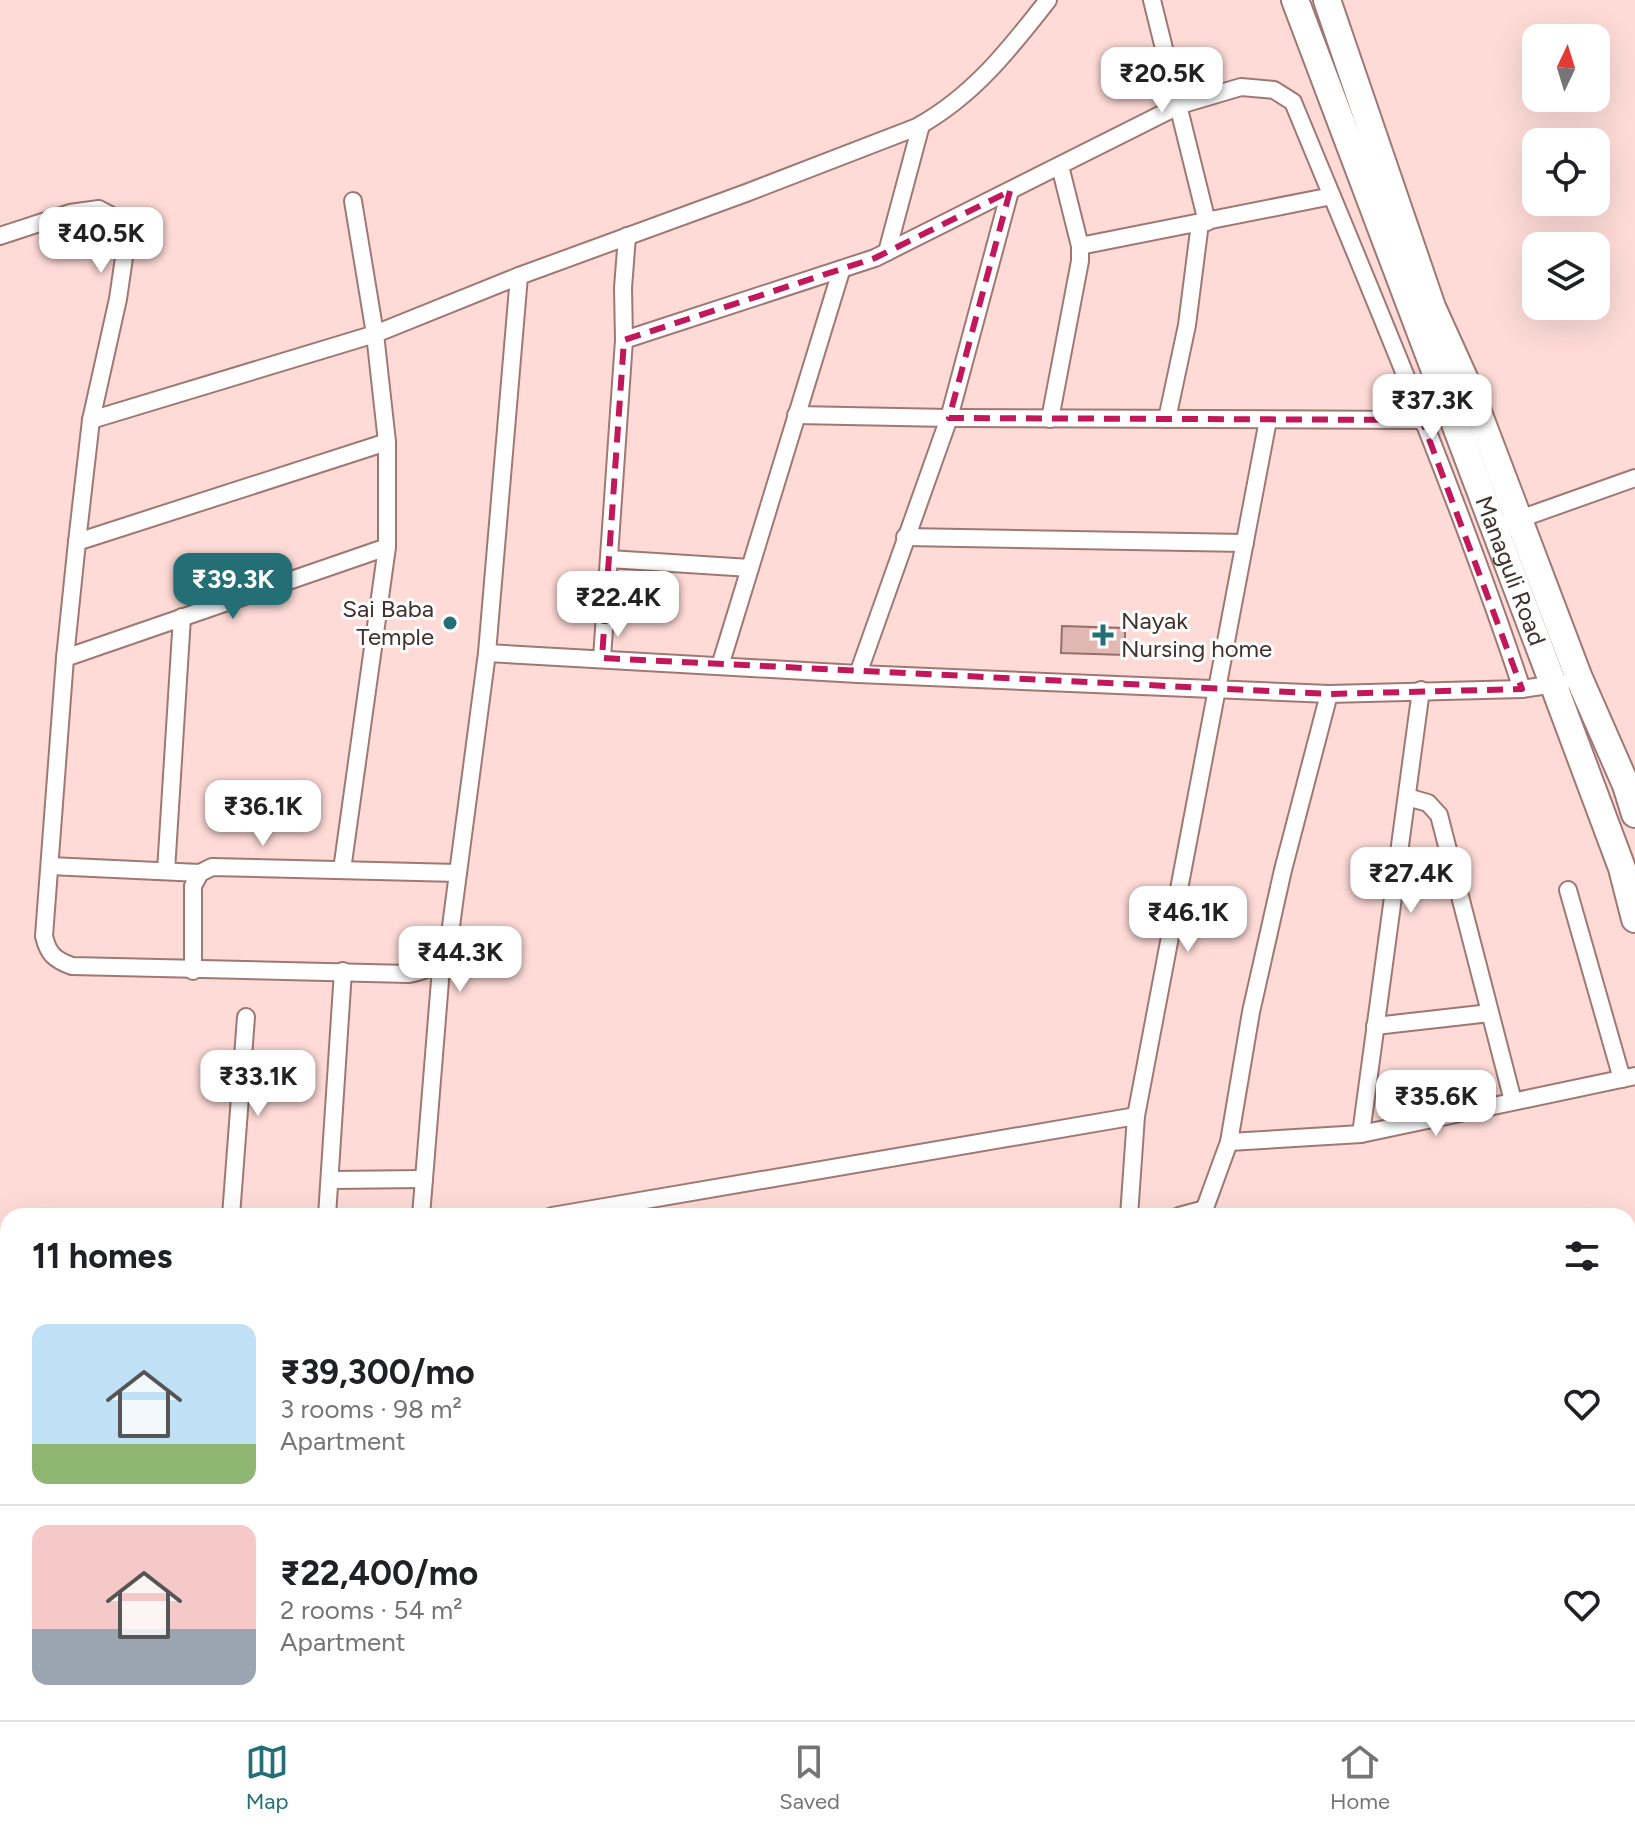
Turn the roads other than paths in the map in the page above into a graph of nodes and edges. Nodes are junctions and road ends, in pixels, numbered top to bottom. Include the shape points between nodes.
1 (1048, 0) edge
2 (1152, 0) edge
3 (1295, 0) edge
4 (1327, 0) edge
5 (1180, 105) junction
6 (921, 125) junction
7 (1060, 166) junction
8 (1010, 191) junction
9 (1332, 196) junction
10 (353, 201) dead end
11 (1204, 222) junction
12 (0, 236) edge
13 (627, 236) junction
14 (1080, 246) junction
15 (887, 252) junction
16 (841, 271) junction
17 (519, 276) junction
18 (1423, 311) junction
19 (375, 334) junction
20 (624, 340) junction
21 (1459, 398) junction
22 (796, 415) junction
23 (949, 418) junction
24 (1050, 419) junction
25 (1167, 419) junction
26 (91, 420) junction
27 (1268, 420) junction
28 (1422, 420) junction
29 (387, 442) junction
30 (1635, 478) edge
31 (1507, 524) junction
32 (905, 537) junction
33 (77, 542) junction
34 (1245, 543) junction
35 (387, 547) junction
36 (609, 559) junction
37 (750, 568) junction
38 (182, 617) junction
39 (487, 653) junction
40 (65, 658) junction
41 (602, 658) junction
42 (720, 666) junction
43 (858, 674) junction
44 (1567, 682) junction
45 (1217, 688) junction
46 (1522, 689) junction
47 (1421, 690) junction
48 (1329, 694) junction
49 (1630, 782) edge
50 (1407, 797) junction
51 (1598, 805) junction
52 (1635, 814) edge
53 (50, 866) junction
54 (342, 870) junction
55 (166, 871) junction
56 (200, 873) junction
57 (458, 873) junction
58 (1568, 890) dead end
59 (1635, 919) edge
60 (442, 956) junction
61 (193, 971) junction
62 (343, 971) junction
63 (1490, 1013) junction
64 (246, 1017) dead end
65 (1375, 1026) junction
66 (1628, 1077) edge
67 (1513, 1101) junction
68 (1136, 1116) junction
69 (1361, 1134) junction
70 (1229, 1142) junction
71 (424, 1179) junction
72 (330, 1180) junction
73 (232, 1208) edge
74 (328, 1208) edge
75 (422, 1208) edge
76 (599, 1208) edge
77 (1130, 1208) edge
78 (1205, 1208) edge

1 - 6 street via 999,63 966,95
2 - 5 street
3 - 18 main road, Managuli Road
4 - 18 main road, Managuli Road
5 - 7 street
5 - 9 street via 1241,87 1274,90 1293,102
5 - 11 street
6 - 13 street
6 - 15 street
7 - 8 street
7 - 14 street
8 - 15 street
8 - 23 street
9 - 11 street
9 - 28 street
10 - 19 street
11 - 14 street
11 - 25 street
12 - 26 street via 99,209 120,220 124,258
13 - 17 street
13 - 20 street
14 - 24 street
15 - 16 street
16 - 20 street
16 - 22 street
17 - 19 street
17 - 39 street
18 - 21 main road, Managuli Road
19 - 26 street
19 - 29 street
20 - 36 street
21 - 28 street via 1424,424
21 - 31 main road, Managuli Road
22 - 23 street
22 - 37 street
23 - 24 street
23 - 32 street
24 - 25 street
25 - 27 street
26 - 33 street
27 - 28 street
27 - 34 street
28 - 46 street via 1482,568
29 - 33 street
29 - 35 street
30 - 31 street
31 - 44 main road, Managuli Road
32 - 34 street
32 - 43 street
33 - 40 street
34 - 45 street
35 - 38 street
35 - 54 street
36 - 37 street
36 - 41 street
37 - 42 street
38 - 40 street
38 - 55 street
39 - 41 street
39 - 57 street
40 - 53 street
41 - 42 street
42 - 43 street
43 - 45 street
44 - 46 street
44 - 49 main road, Managuli Road
44 - 51 main road, Managuli Road
45 - 48 street
45 - 68 street
46 - 47 street
47 - 48 street
47 - 50 street
48 - 70 street via 1251,1012
49 - 51 street
49 - 52 main road, Managuli Road
50 - 63 street via 1428,803 1439,815
50 - 65 street
51 - 59 main road, Managuli Road
53 - 55 street
53 - 61 street via 44,936 47,951 58,961
54 - 56 street via 212,867
54 - 57 street
55 - 56 street
56 - 61 street via 193,886
57 - 60 street
58 - 66 street
60 - 62 street via 430,969 409,974
60 - 71 street
61 - 62 street
62 - 72 street
63 - 65 street
63 - 67 street
64 - 73 street
65 - 69 street
66 - 67 street
67 - 69 street
68 - 76 street
68 - 77 street
69 - 70 street
70 - 78 street
71 - 72 street
71 - 75 street
72 - 74 street

